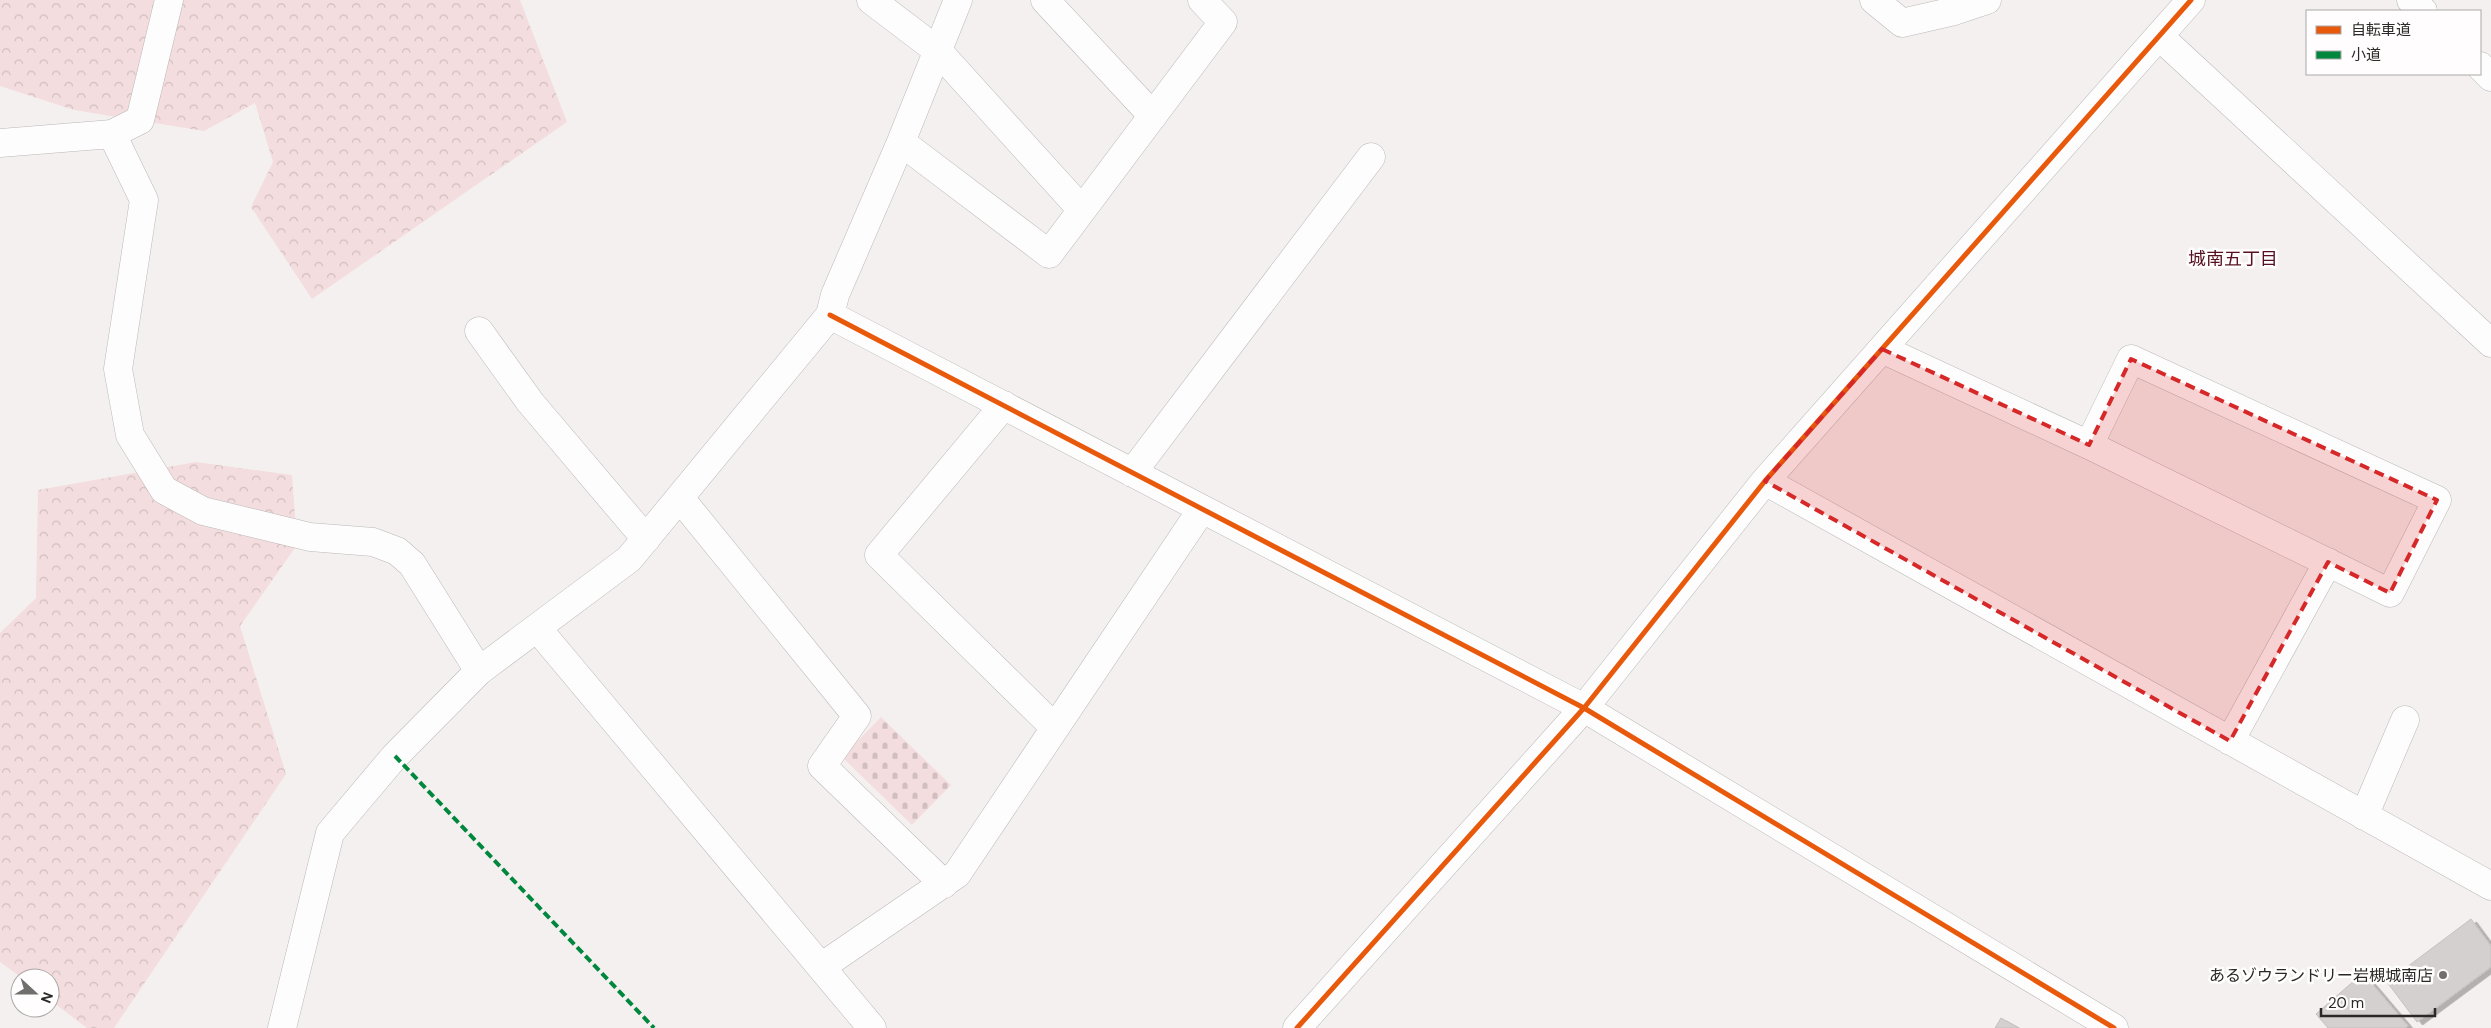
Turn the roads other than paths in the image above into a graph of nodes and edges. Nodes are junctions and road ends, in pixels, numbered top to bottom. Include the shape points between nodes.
1 (169, 0) edge
2 (871, 0) edge
3 (958, 0) edge
4 (1045, 0) edge
5 (1202, 0) edge
6 (1874, 0) edge
7 (1987, 0) edge
8 (2191, 0) edge
9 (2411, 0) edge
10 (2422, 10) edge
11 (2158, 36) junction
12 (938, 51) junction
13 (2481, 67) edge
14 (2491, 77) edge
15 (1153, 116) junction
16 (112, 134) junction
17 (901, 142) junction
18 (0, 143) edge
19 (1371, 157) dead end
20 (1082, 210) junction
21 (830, 315) junction
22 (479, 331) dead end
23 (2488, 333) edge
24 (1882, 349) junction
25 (1004, 405) junction
26 (2089, 445) junction
27 (1132, 473) junction
28 (1765, 481) junction
29 (680, 498) junction
30 (1202, 509) junction
31 (646, 539) junction
32 (2328, 562) junction
33 (537, 628) junction
34 (479, 671) junction
35 (1584, 708) junction
36 (2405, 720) dead end
37 (1055, 728) junction
38 (2230, 741) junction
39 (2364, 816) junction
40 (944, 884) junction
41 (2491, 886) edge
42 (821, 967) junction
43 (1304, 1026) edge
44 (282, 1028) edge
45 (872, 1028) edge
46 (2114, 1028) edge

1 - 16 street via 140,120
2 - 12 street
3 - 12 street
4 - 15 street
5 - 15 street via 1223,22
6 - 7 street via 1902,23
8 - 11 street
9 - 10 street
11 - 23 street
11 - 24 street
12 - 17 street
12 - 20 street
13 - 14 street
15 - 20 street
16 - 18 street
16 - 34 street via 144,200 118,370 130,435 164,490 203,511 310,537 373,542 397,551 412,564
17 - 20 street via 1049,254
17 - 21 street via 835,294
19 - 27 street
21 - 25 street
21 - 29 street
22 - 31 street via 530,402
24 - 26 street
24 - 28 street
25 - 27 street
25 - 37 street via 879,555
26 - 32 street
26 - 32 street via 2131,360 2437,500 2390,593
27 - 30 street
28 - 35 street
28 - 38 street
29 - 31 street
29 - 40 street via 857,716 822,766
30 - 35 street
30 - 37 street
31 - 33 street via 630,559
32 - 38 street
33 - 34 street
33 - 42 street
34 - 44 street via 394,756 330,833
35 - 43 street
35 - 46 street
36 - 39 street
37 - 40 street via 957,874
38 - 39 street
39 - 41 street
40 - 42 street
42 - 45 street

